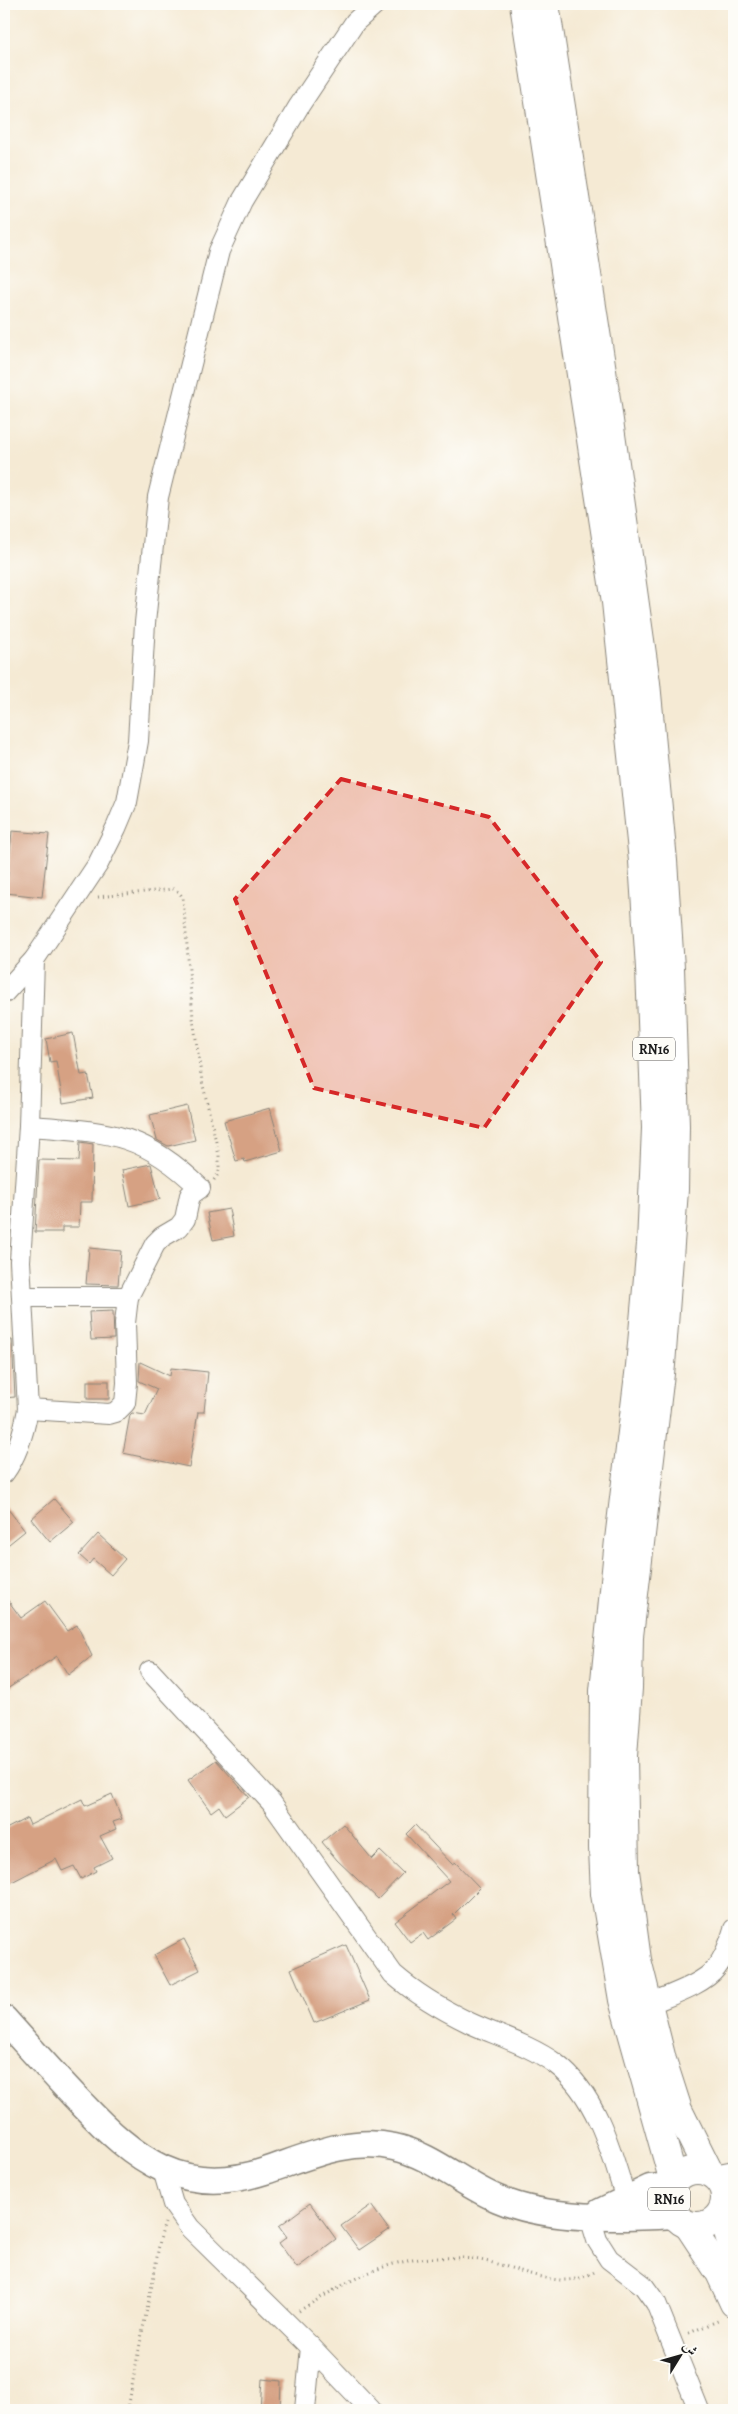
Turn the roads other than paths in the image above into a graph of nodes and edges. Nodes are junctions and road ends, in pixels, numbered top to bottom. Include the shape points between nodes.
1 (375, 4) edge
2 (524, 4) edge
3 (544, 4) edge
4 (34, 960) junction
5 (4, 993) edge
6 (29, 1126) junction
7 (12, 1262) edge
8 (23, 1297) junction
9 (128, 1297) junction
10 (28, 1409) junction
11 (4, 1473) edge
12 (150, 1671) dead end
13 (734, 1929) edge
14 (647, 2005) junction
15 (5, 2024) edge
16 (163, 2170) junction
17 (719, 2173) edge
18 (672, 2184) junction
19 (626, 2200) junction
20 (727, 2208) edge
21 (590, 2216) junction
22 (682, 2220) junction
23 (734, 2251) edge
24 (730, 2310) edge
25 (311, 2347) junction
26 (304, 2410) edge
27 (371, 2410) edge
28 (699, 2410) edge

1 - 4 street via 355,22 299,106 242,201 218,251 158,497 145,623 138,741 127,802 98,864
2 - 18 highway, RN16 via 616,602 643,861 656,1128 651,1244 640,1366 618,1540 604,1691 602,1848 605,1894 624,2000
3 - 14 highway, RN16 via 602,371 646,683 670,968 674,1190 661,1365 629,1636 622,1756 625,1871
4 - 5 street
4 - 6 street
6 - 7 street
6 - 9 street via 96,1131 133,1140 177,1165 200,1188 190,1195 182,1224 155,1244
7 - 8 street
8 - 9 street
8 - 10 street
9 - 10 street via 124,1323 127,1383 125,1403 121,1408 108,1414
10 - 11 street via 24,1433
12 - 19 street via 271,1802 393,1974 411,1990 470,2022 543,2055 569,2076 598,2119
13 - 14 street via 715,1970 702,1980
14 - 17 highway, RN16 via 678,2110
15 - 16 main road via 122,2144
16 - 21 main road via 205,2181 228,2180 349,2145 383,2146 413,2152 512,2204
16 - 25 street via 173,2204 190,2228
17 - 18 highway, RN16 via 687,2171
17 - 20 highway, RN16
18 - 19 main road via 650,2188
18 - 22 highway, RN16 via 669,2201
19 - 21 main road
20 - 22 highway, RN16 via 708,2225
20 - 23 highway, RN16
21 - 22 main road
21 - 28 street via 597,2240 609,2259 651,2294
22 - 24 highway, RN16 via 720,2273
25 - 26 street
25 - 27 street

